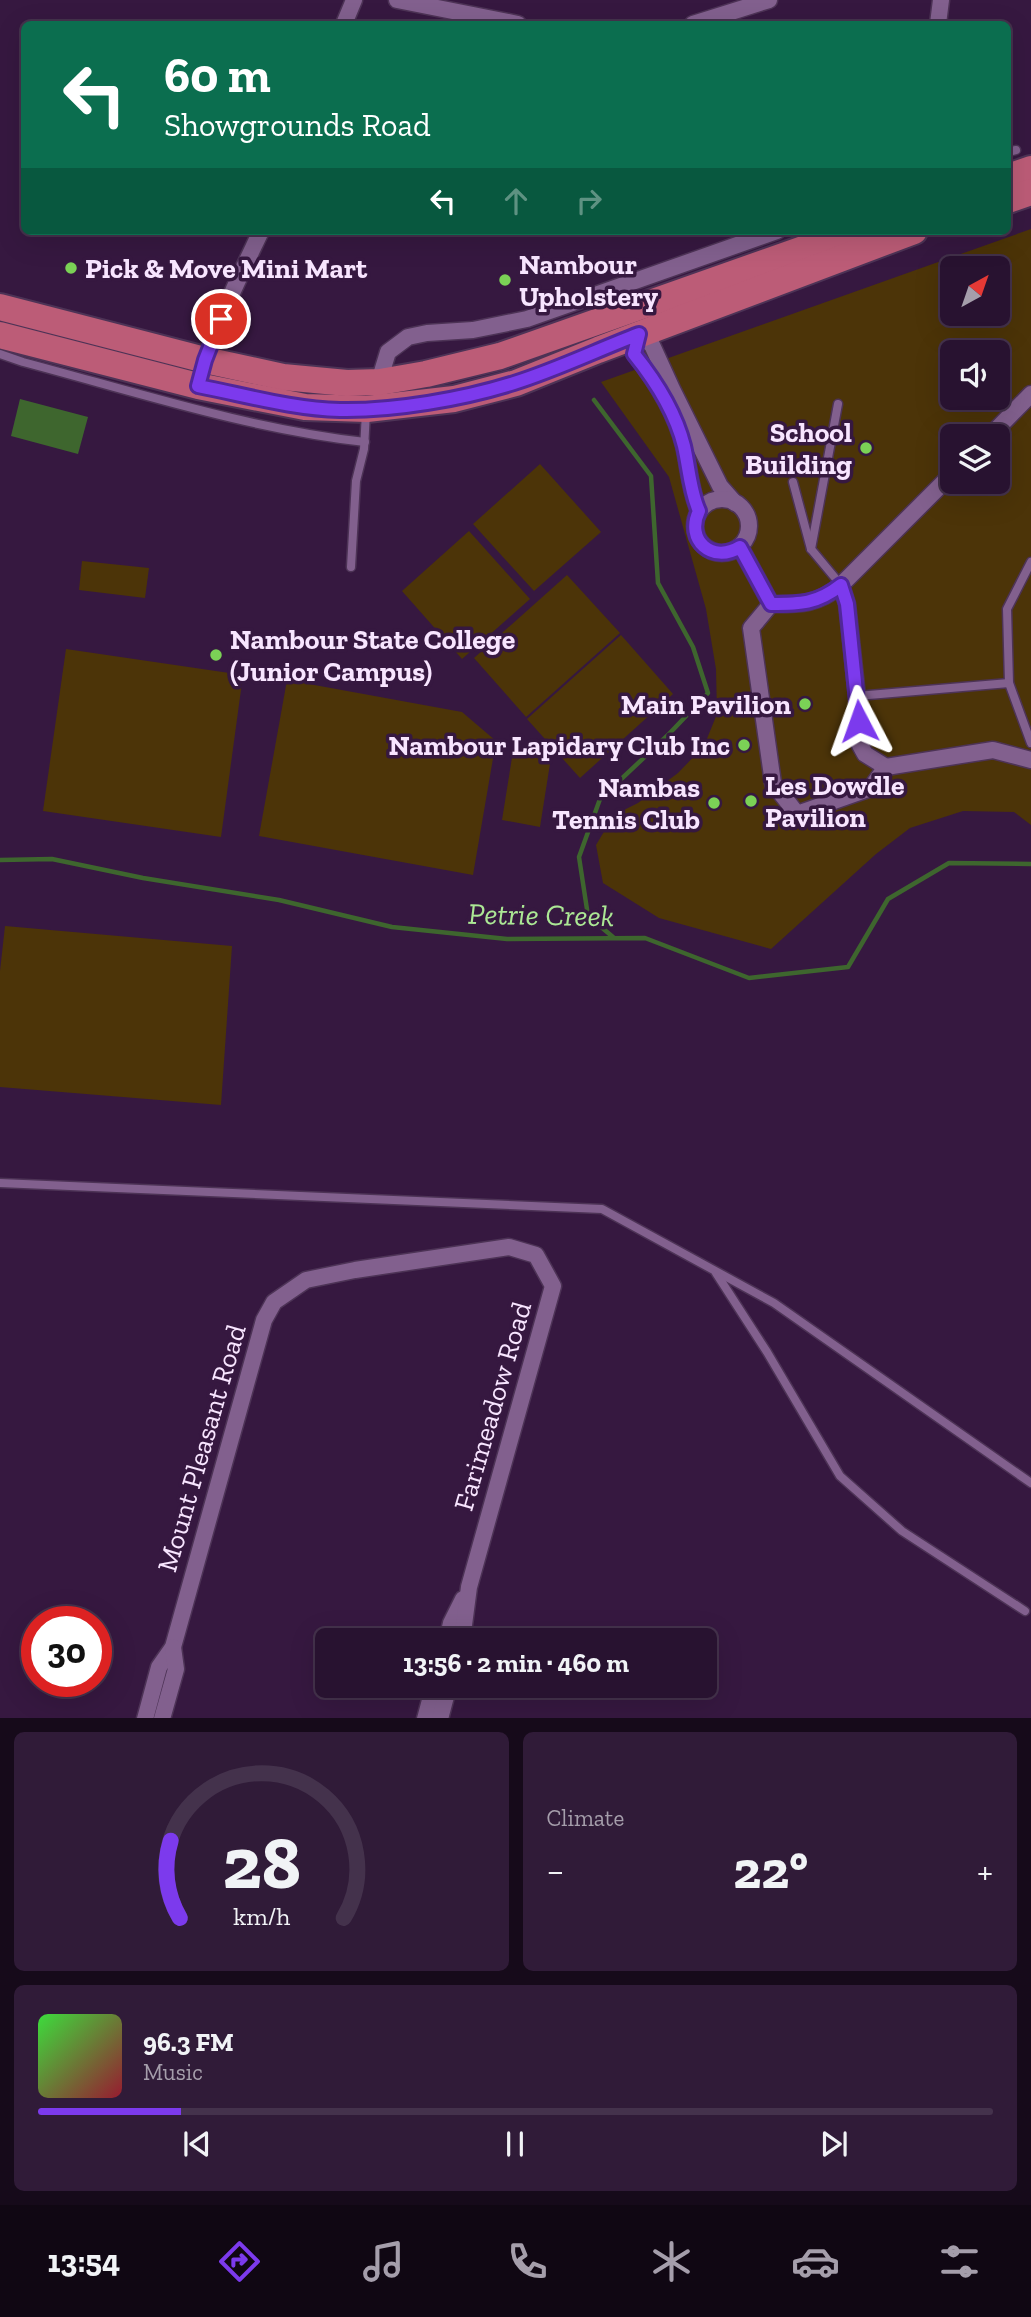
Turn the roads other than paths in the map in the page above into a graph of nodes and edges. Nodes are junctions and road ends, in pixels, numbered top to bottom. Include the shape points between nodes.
1 (354, 0) edge
2 (397, 0) edge
3 (769, 0) edge
4 (941, 0) edge
5 (345, 21) edge
6 (503, 21) edge
7 (702, 21) edge
8 (938, 21) edge
9 (1031, 192) edge
10 (1011, 199) edge
11 (259, 235) edge
12 (766, 235) edge
13 (844, 235) edge
14 (902, 235) edge
15 (0, 307) edge
16 (634, 322) junction
17 (0, 335) edge
18 (0, 354) edge
19 (205, 360) junction
20 (380, 382) junction
21 (198, 386) junction
22 (1031, 394) edge
23 (838, 404) dead end
24 (367, 409) junction
25 (1002, 424) edge
26 (365, 442) junction
27 (793, 482) dead end
28 (940, 486) edge
29 (735, 503) junction
30 (699, 511) junction
31 (740, 547) junction
32 (811, 550) junction
33 (1031, 562) edge
34 (351, 567) dead end
35 (841, 585) junction
36 (771, 604) junction
37 (1009, 684) junction
38 (857, 696) junction
39 (1031, 743) edge
40 (1031, 760) edge
41 (886, 767) junction
42 (0, 1183) edge
43 (714, 1270) junction
44 (306, 1280) joint
45 (1031, 1483) edge
46 (469, 1587) junction
47 (1025, 1611) dead end
48 (450, 1628) edge
49 (463, 1628) edge
50 (173, 1647) junction
51 (430, 1698) edge
52 (445, 1698) edge
53 (145, 1718) edge
54 (162, 1718) edge
55 (425, 1718) edge
56 (440, 1718) edge

1 - 5 street
2 - 6 street
3 - 7 street
4 - 8 street
9 - 10 main road
11 - 19 street
12 - 20 street via 527,319 408,337 388,352
13 - 16 main road
14 - 16 main road
15 - 19 main road
16 - 20 main road
16 - 24 main road via 516,383 454,399
16 - 29 street via 652,345 720,486
16 - 30 street via 634,354 671,413
17 - 21 main road
18 - 26 lane via 273,428
19 - 20 main road via 283,377
19 - 21 street
20 - 24 street
21 - 24 main road via 305,407
22 - 25 street
23 - 32 lane
24 - 26 lane
26 - 34 lane via 356,481
27 - 32 lane
28 - 35 street
29 - 30 street via 712,501
29 - 31 street via 748,524
30 - 31 street via 694,527 707,549 724,553
31 - 36 street
32 - 35 lane
33 - 37 lane via 1007,608
35 - 36 street via 826,597 803,604
35 - 38 street
36 - 41 street via 751,628 773,783 797,814 871,788
37 - 38 lane
37 - 39 lane
38 - 41 street via 860,746 864,754
40 - 41 street via 993,750
42 - 43 lane via 602,1209
43 - 45 lane via 774,1303
43 - 47 lane via 840,1476 902,1531
44 - 46 street, Farimeadow Road via 509,1247 536,1255 553,1286
44 - 50 street, Mount Pleasant Road via 274,1302 264,1320
46 - 48 street
46 - 49 street, Farimeadow Road
50 - 53 street, Mount Pleasant Road via 159,1667
50 - 54 street, Mount Pleasant Road via 176,1670
51 - 55 street
52 - 56 street

